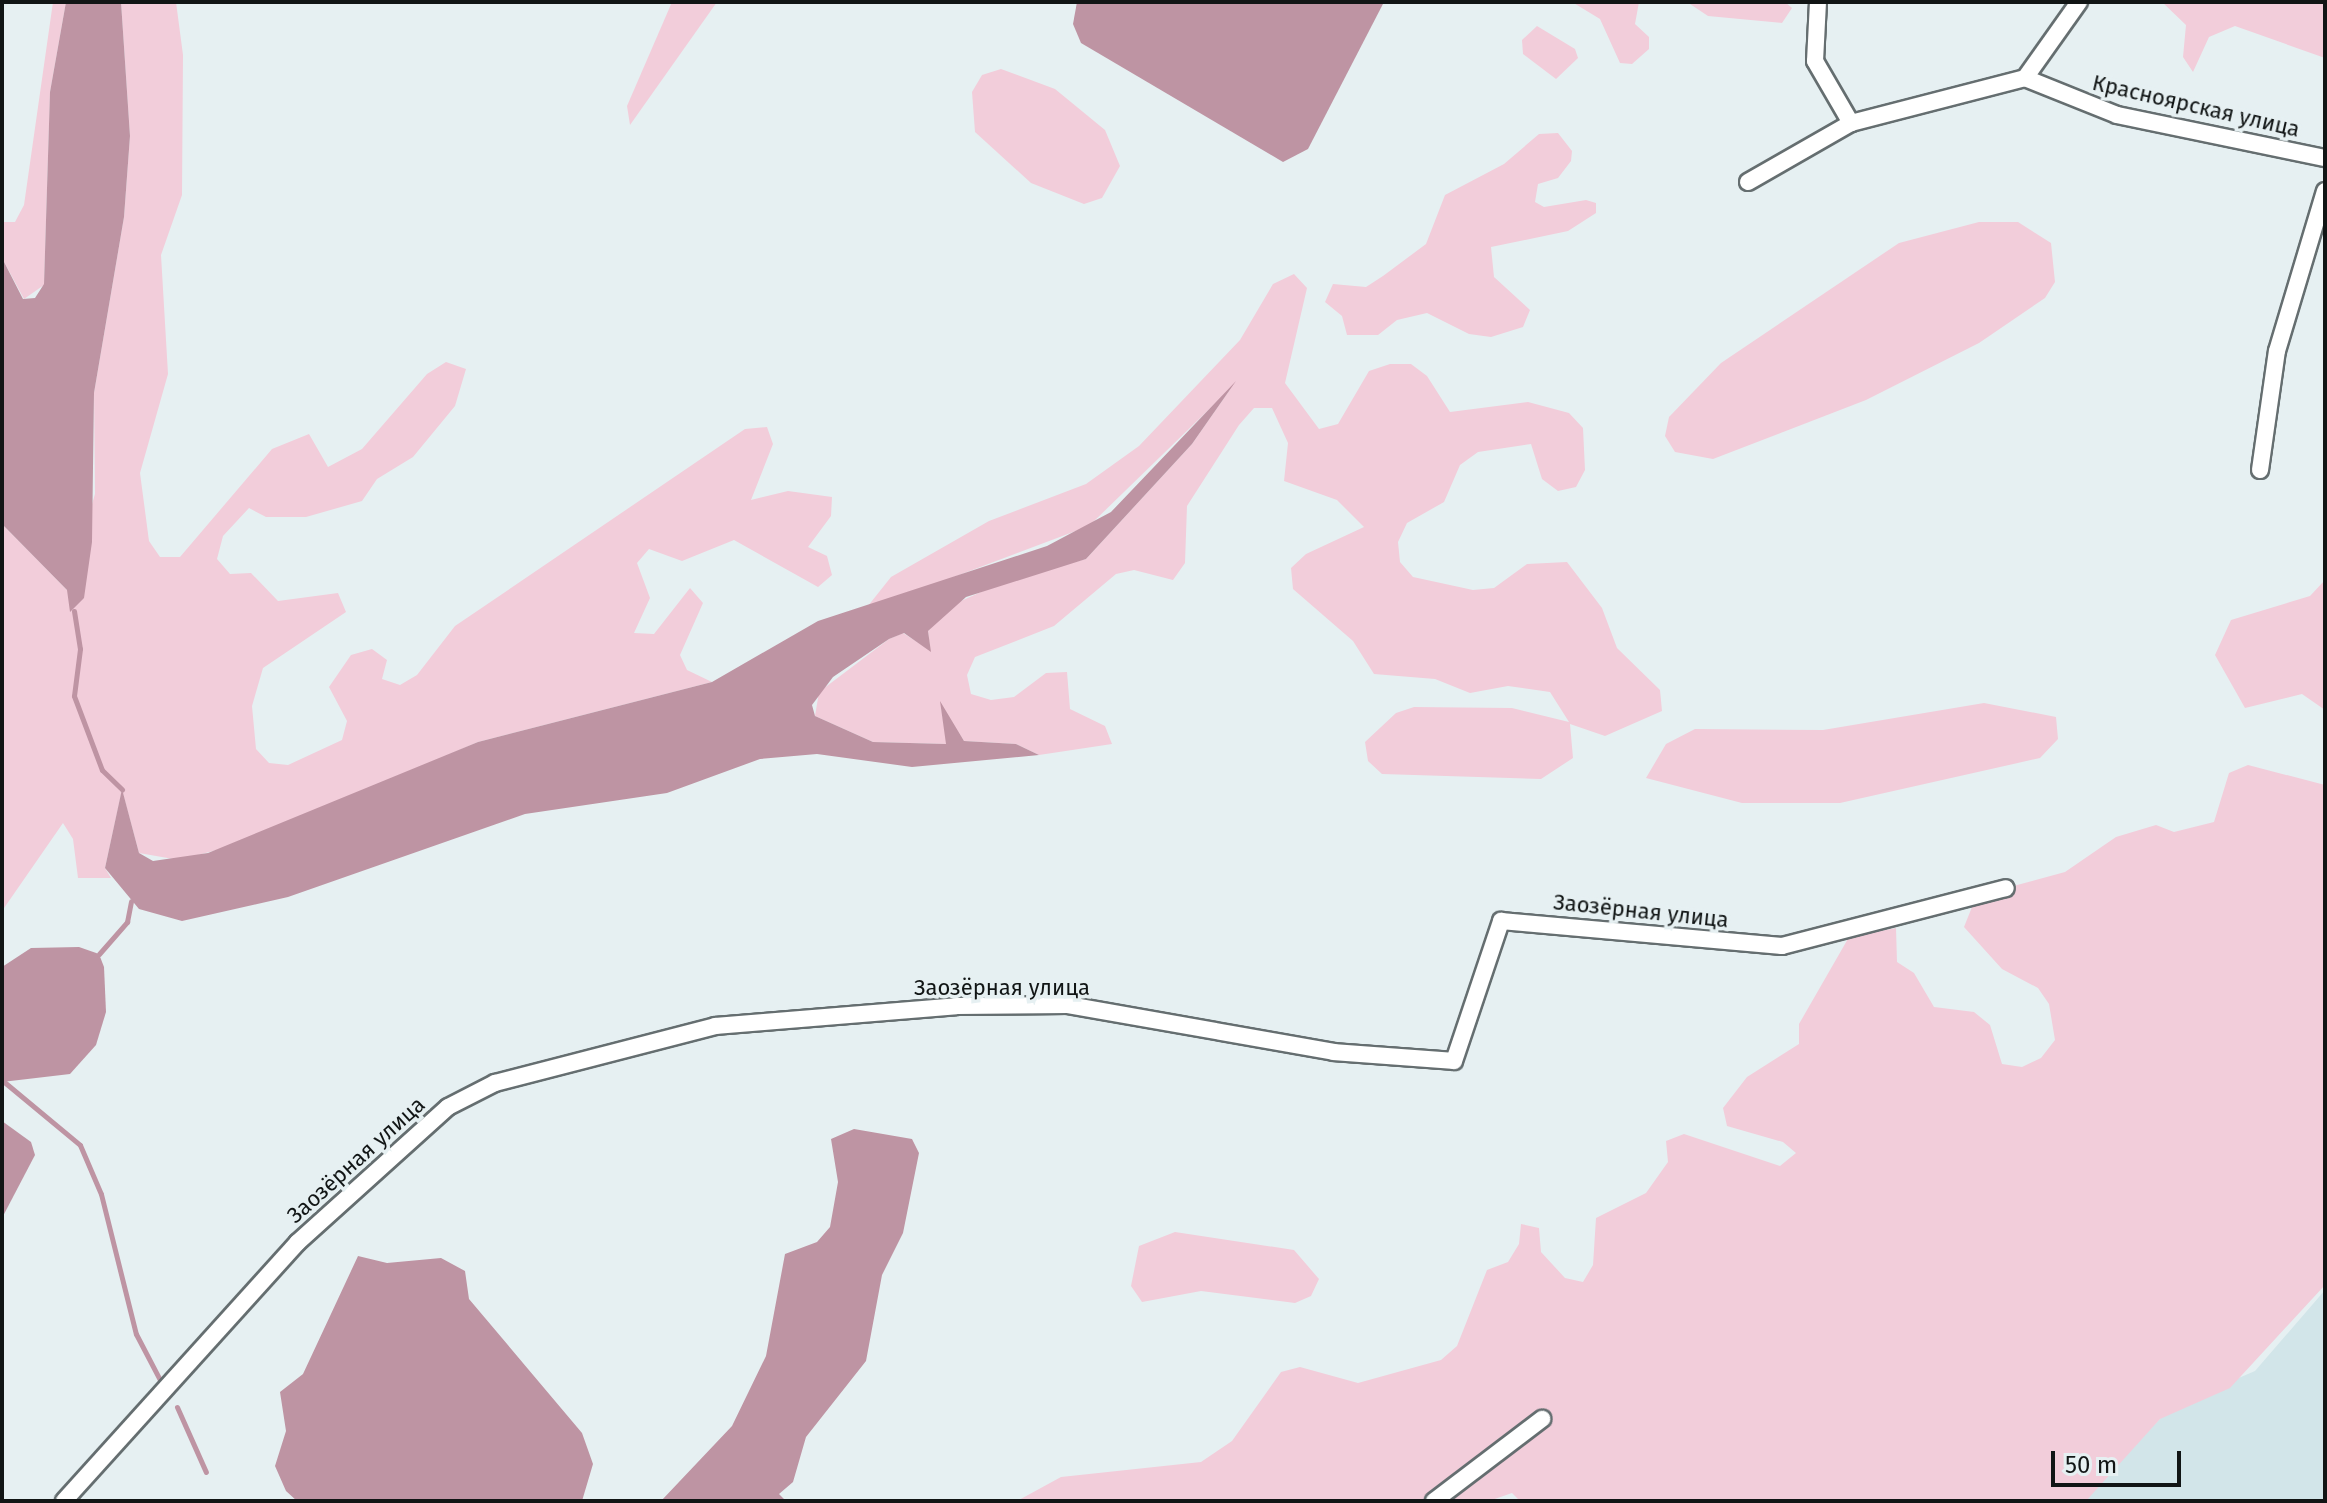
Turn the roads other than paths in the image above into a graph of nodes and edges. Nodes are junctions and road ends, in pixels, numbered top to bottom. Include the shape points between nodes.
1 (1818, 2) edge
2 (2079, 2) edge
3 (2025, 78) junction
4 (1851, 123) junction
5 (2325, 158) edge
6 (1748, 182) dead end
7 (2325, 191) edge
8 (2260, 470) dead end
9 (2006, 888) dead end
10 (1542, 1419) dead end
11 (64, 1501) edge
12 (1434, 1501) edge

1 - 4 street via 1815,61
2 - 3 street
3 - 4 street
3 - 5 street, Красноярская улица via 2117,115
4 - 6 street
7 - 8 street via 2277,351
9 - 11 street, Заозёрная улица via 1782,946 1501,921 1454,1061 1320,1050 1068,1005 956,1006 715,1026 495,1083 448,1107 297,1243
10 - 12 street

